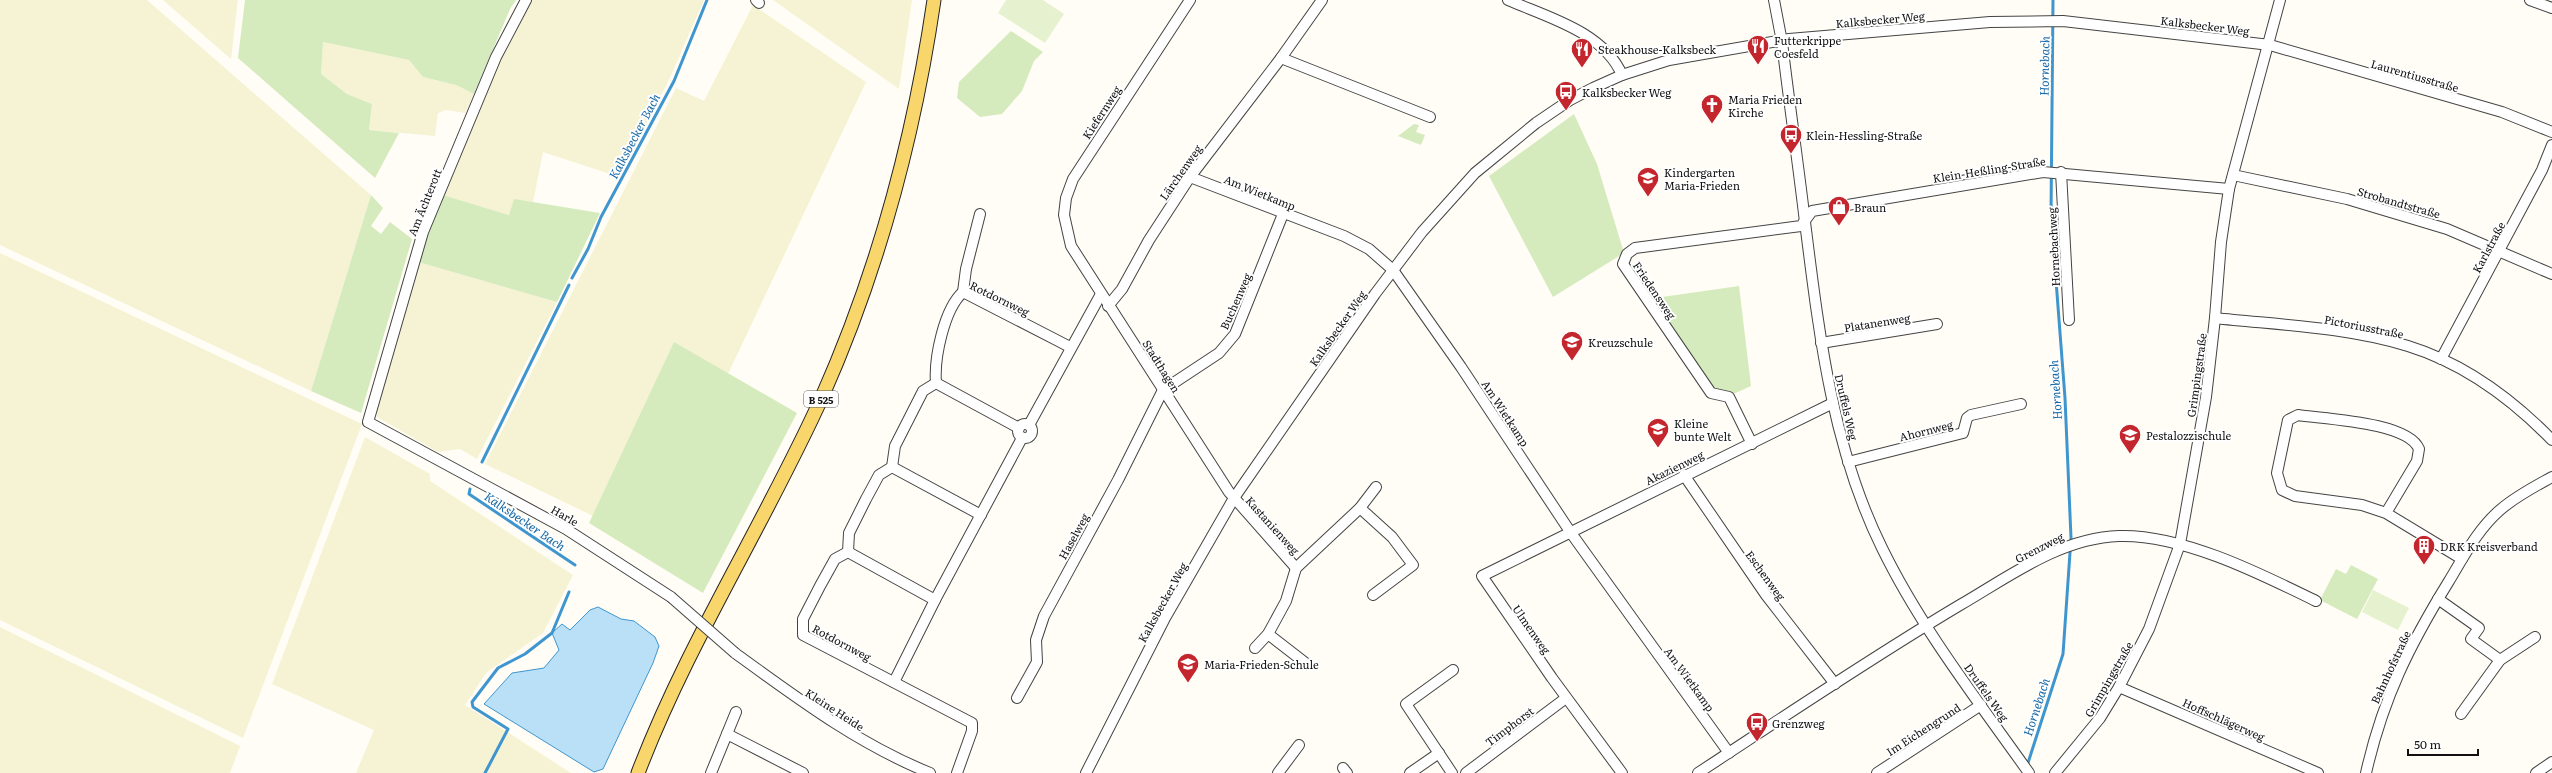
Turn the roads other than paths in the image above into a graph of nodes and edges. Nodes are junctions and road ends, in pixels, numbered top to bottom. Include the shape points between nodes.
1 (526, 0) edge
2 (934, 0) edge
3 (1190, 0) edge
4 (1322, 0) edge
5 (1508, 0) edge
6 (1774, 0) edge
7 (2280, 0) edge
8 (2530, 0) edge
9 (2552, 8) edge
10 (1782, 42) junction
11 (2270, 45) junction
12 (1281, 58) junction
13 (1622, 75) junction
14 (1430, 117) dead end
15 (2552, 132) edge
16 (2552, 145) edge
17 (2061, 172) junction
18 (2233, 175) junction
19 (1190, 177) junction
20 (2229, 189) junction
21 (980, 214) dead end
22 (1283, 214) junction
23 (1805, 219) junction
24 (1072, 246) joint
25 (2500, 250) junction
26 (1393, 270) junction
27 (2552, 274) edge
28 (963, 292) junction
29 (1101, 294) junction
30 (1108, 306) junction
31 (2215, 318) junction
32 (2068, 320) dead end
33 (1937, 324) dead end
34 (1822, 343) junction
35 (1070, 347) junction
36 (2441, 359) junction
37 (936, 383) junction
38 (1163, 390) junction
39 (1833, 403) junction
40 (2021, 404) dead end
41 (368, 422) joint
42 (1023, 430) junction
43 (2552, 440) edge
44 (1752, 444) junction
45 (1848, 462) junction
46 (892, 467) junction
47 (1684, 475) junction
48 (2552, 477) edge
49 (1376, 487) dead end
50 (1234, 498) junction
51 (1360, 508) junction
52 (2386, 513) junction
53 (981, 515) junction
54 (1571, 533) junction
55 (2180, 544) junction
56 (848, 552) junction
57 (2462, 559) junction
58 (1296, 568) junction
59 (1372, 595) dead end
60 (2438, 599) junction
61 (935, 600) junction
62 (2316, 601) dead end
63 (1926, 625) junction
64 (1268, 634) junction
65 (2536, 637) dead end
66 (1255, 648) dead end
67 (735, 653) joint
68 (2500, 660) junction
69 (1308, 665) dead end
70 (1453, 670) dead end
71 (894, 682) junction
72 (1835, 684) junction
73 (2119, 687) junction
74 (1017, 698) dead end
75 (1566, 698) junction
76 (1981, 704) junction
77 (736, 712) dead end
78 (2461, 714) dead end
79 (727, 734) junction
80 (1299, 745) dead end
81 (1729, 752) junction
82 (1439, 753) junction
83 (2552, 762) edge
84 (638, 773) edge
85 (712, 773) edge
86 (803, 773) edge
87 (930, 773) edge
88 (957, 773) edge
89 (1086, 773) edge
90 (1278, 773) edge
91 (1410, 773) edge
92 (1452, 773) edge
93 (1466, 773) edge
94 (1622, 773) edge
95 (1698, 773) edge
96 (1878, 773) edge
97 (2029, 773) edge
98 (2055, 773) edge
99 (2318, 773) edge
100 (2366, 773) edge
101 (2536, 773) edge

1 - 41 street, Am Ächterott via 496,57 423,232
2 - 84 main road, B 525 via 924,66 904,158 880,246 853,321 792,459 695,643
3 - 24 street, Kiefernweg via 1073,178 1066,198 1064,216
4 - 12 street, Lärchenweg
5 - 13 street via 1582,33 1614,61
6 - 10 street, Druffels Weg
7 - 11 street, Grimpingstraße
8 - 9 street
10 - 11 street, Kalksbecker Weg via 1789,39 1912,28 2063,21
10 - 13 street, Kalksbecker Weg via 1670,60
10 - 23 street, Druffels Weg
11 - 15 street, Laurentiusstraße via 2502,112
11 - 18 street, Grimpingstraße via 2237,153
12 - 14 street
12 - 19 street, Lärchenweg
13 - 26 street, Kalksbecker Weg via 1570,100 1496,155 1451,198
16 - 25 street, Karlstraße via 2542,170
17 - 20 street, Klein-Heßling-Straße
17 - 23 street, Klein-Heßling-Straße via 2043,172 1827,208 1812,211
17 - 32 street, Hornebachweg
18 - 20 street, Grimpingstraße
18 - 25 street, Strobandtstraße via 2347,200 2447,229
19 - 22 street, Am Wietkamp
19 - 30 street, Lärchenweg via 1149,240 1122,289
20 - 31 street, Grimpingstraße via 2221,242
21 - 28 street
22 - 26 street, Am Wietkamp via 1344,236 1368,249
22 - 38 street, Buchenweg via 1235,334 1219,353
23 - 34 street, Druffels Weg
23 - 44 street, Friedensweg via 1800,226 1635,248 1627,254 1623,264 1711,393 1729,397
24 - 29 street, Stadthagen
25 - 27 street, Strobandtstraße
25 - 36 street, Karlstraße
26 - 50 street, Kalksbecker Weg
26 - 54 street, Am Wietkamp
28 - 35 street, Rotdornweg
28 - 37 street, Rotdornweg via 955,299 939,347 935,362
29 - 30 street, Stadthagen
29 - 35 street
30 - 38 street, Stadthagen
31 - 36 street, Pictoriusstraße via 2336,331 2408,346
31 - 55 street, Grimpingstraße via 2206,397
33 - 34 street, Platanenweg
34 - 39 street, Druffels Weg
35 - 42 street
36 - 43 street, Pictoriusstraße via 2497,392
37 - 42 street
37 - 46 street via 923,391 901,433 895,446
38 - 50 street, Stadthagen
38 - 74 street, Haselweg via 1118,480 1044,616 1036,640 1037,662
39 - 44 street, Akazienweg
39 - 45 street, Druffels Weg
40 - 45 street, Ahornweg via 1971,415 1967,418 1963,433
41 - 67 street, Harle, bridge via 566,529 671,597
42 - 53 street
44 - 47 street, Akazienweg
45 - 63 street, Druffels Weg via 1882,548
46 - 53 street
46 - 56 street via 879,475 866,499 849,532
47 - 54 street, Akazienweg
47 - 72 street, Eschenweg via 1766,595
48 - 57 street, Bahnhofstraße via 2499,510 2480,531
49 - 51 street, Kastanienweg
50 - 58 street, Kastanienweg
50 - 89 street, Kalksbecker Weg via 1165,618
51 - 58 street, Kastanienweg
51 - 59 street via 1392,537 1413,565
52 - 52 street via 2417,461 2419,449 2416,443 2402,434 2373,426 2298,415 2288,420 2277,473 2282,490 2295,496 2362,505
52 - 57 street
53 - 61 street
54 - 75 street, Ulmenweg via 1482,576
54 - 81 street, Am Wietkamp
55 - 62 street, Grenzweg via 2252,571
55 - 63 street, Grenzweg via 2119,536 2081,541 2062,547
55 - 73 street, Grimpingstraße via 2149,629
56 - 61 street
56 - 71 street, Rotdornweg via 835,559 820,586 803,619 803,635
57 - 60 street, Bahnhofstraße
58 - 64 street, Kastanienweg via 1286,601
60 - 68 street via 2479,628 2471,639
60 - 100 street, Bahnhofstraße via 2391,687 2378,724
61 - 71 street
63 - 72 street, Grenzweg
63 - 76 street, Druffels Weg
64 - 66 street, Kastanienweg
64 - 69 street
65 - 68 street
67 - 87 street, Kleine Heide via 855,737 899,761
68 - 78 street
70 - 82 street via 1406,704
71 - 88 street, Rotdornweg via 972,723 972,731
72 - 81 street, Grenzweg
73 - 98 street, Grimpingstraße via 2100,718
73 - 99 street, Hoffschlägerweg
75 - 93 street, Timphorst
75 - 94 street, Ulmenweg
76 - 96 street, Im Eichengrund
76 - 97 street, Druffels Weg
77 - 79 street
79 - 85 street
79 - 86 street
80 - 90 street
81 - 95 street, Grenzweg
82 - 91 street
82 - 92 street
83 - 101 street

